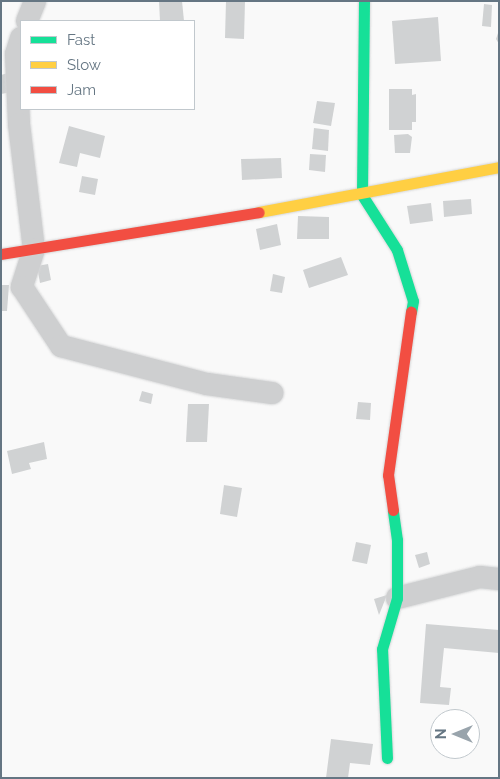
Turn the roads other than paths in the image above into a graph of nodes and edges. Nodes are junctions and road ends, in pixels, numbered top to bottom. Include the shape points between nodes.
1 (35, 1) edge
2 (364, 1) edge
3 (27, 20) edge
4 (13, 49) edge
5 (499, 167) edge
6 (362, 195) junction
7 (34, 249) junction
8 (1, 254) edge
9 (272, 393) dead end
10 (499, 579) edge
11 (397, 598) junction
12 (387, 758) dead end

1 - 3 street
2 - 6 street
4 - 7 street
5 - 6 street
6 - 7 street
6 - 11 street via 397,250 413,301 388,475 397,540
7 - 8 street
7 - 9 street via 22,287 61,346 206,384
10 - 11 street via 480,577
11 - 12 street via 382,649

